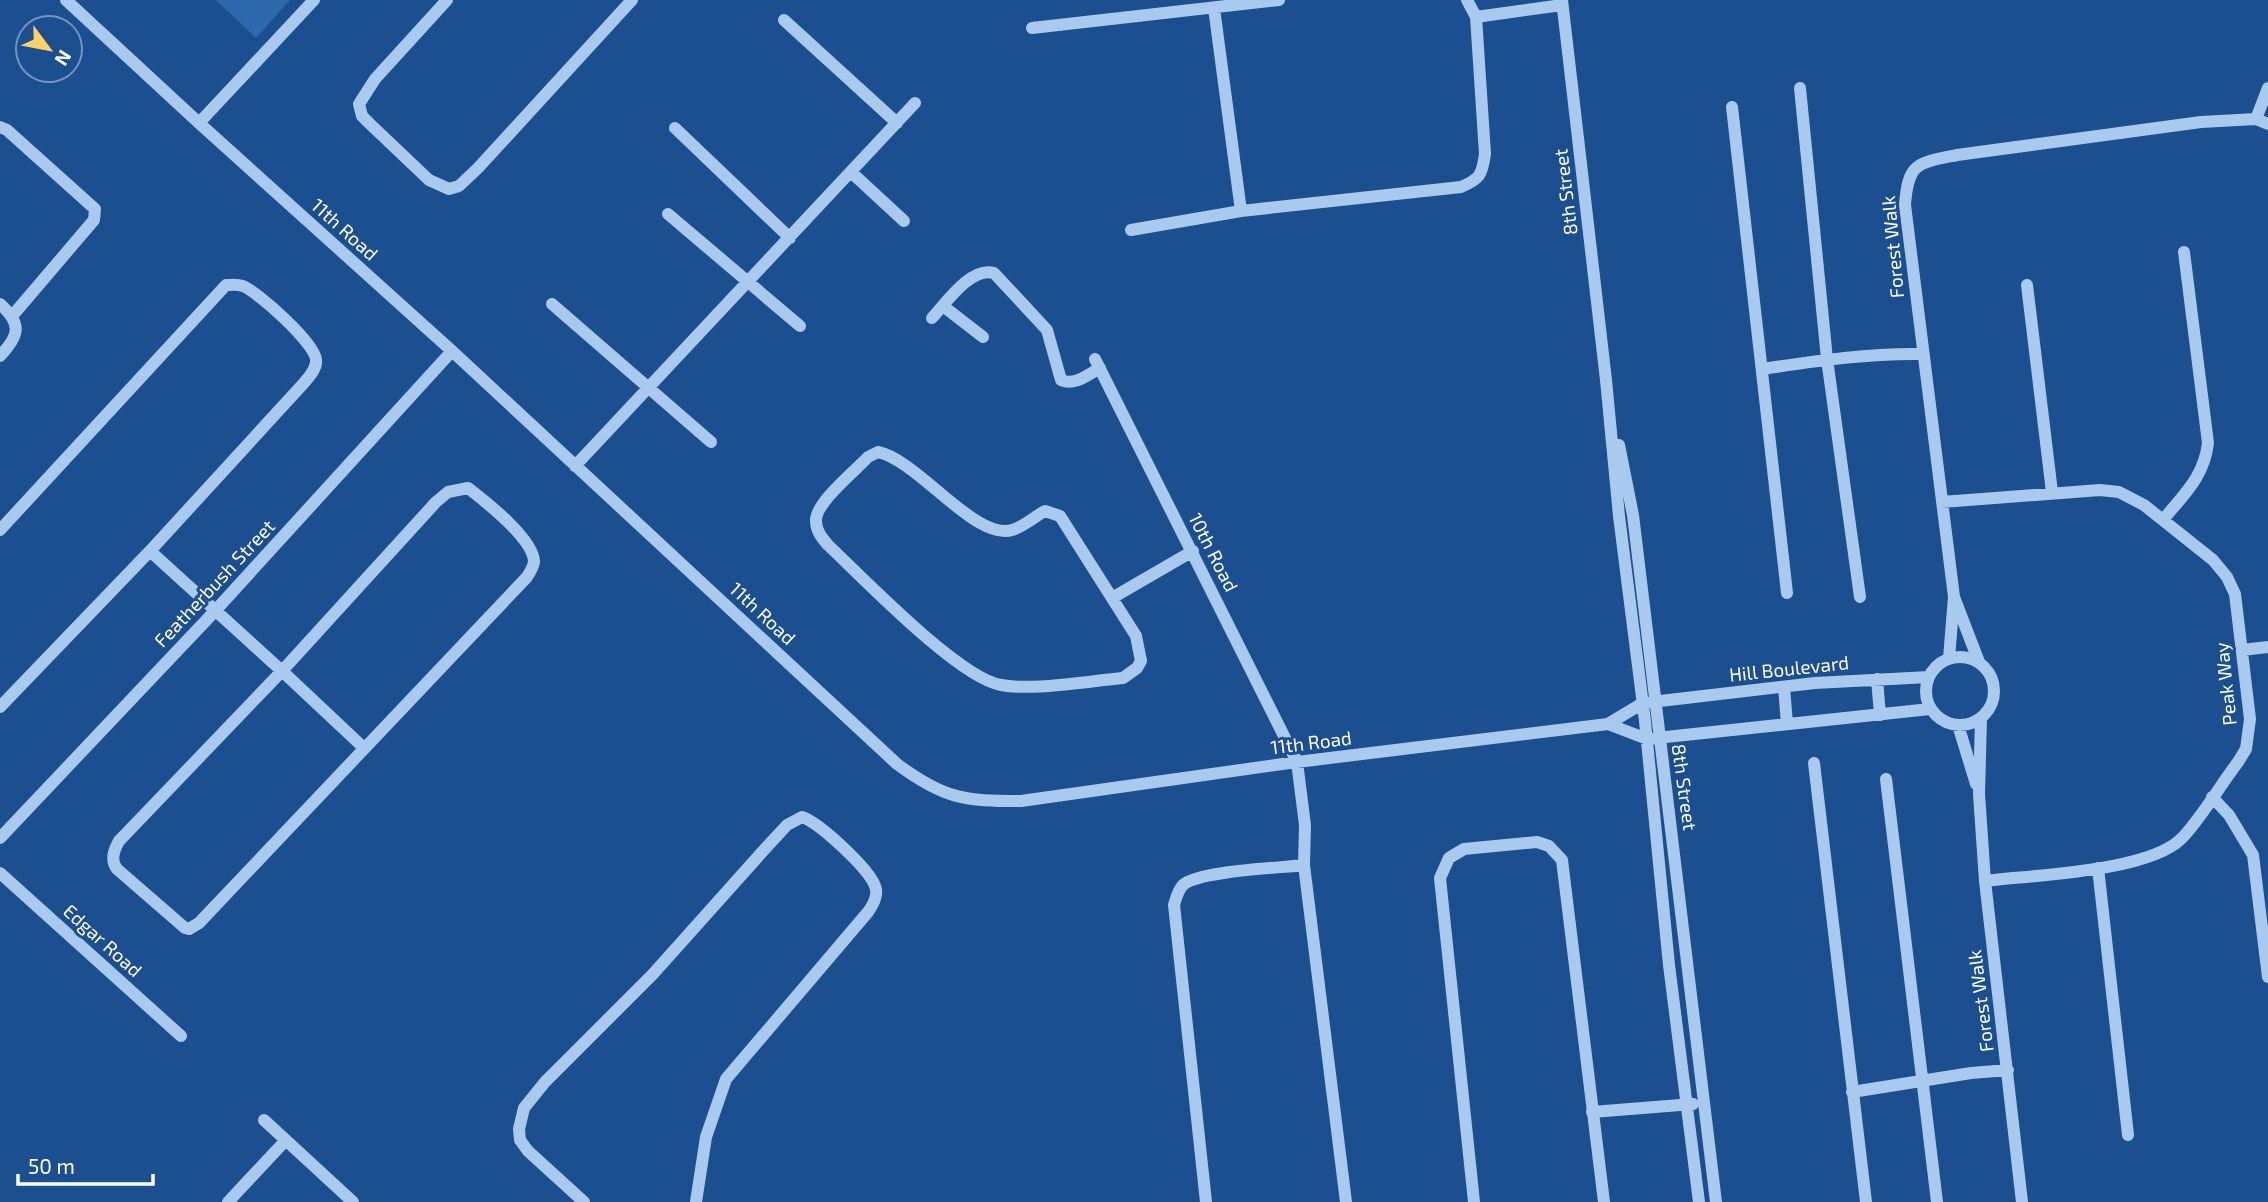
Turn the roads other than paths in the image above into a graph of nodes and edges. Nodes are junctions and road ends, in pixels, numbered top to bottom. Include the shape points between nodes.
1 (66, 0) edge
2 (314, 0) edge
3 (447, 0) edge
4 (632, 0) edge
5 (1279, 0) edge
6 (1467, 0) edge
7 (1562, 3) edge
8 (1214, 8) junction
9 (1476, 18) junction
10 (784, 20) dead end
11 (1032, 28) dead end
12 (1801, 88) dead end
13 (2268, 88) edge
14 (915, 103) dead end
15 (1732, 107) dead end
16 (2262, 122) edge
17 (199, 123) junction
18 (897, 123) junction
19 (0, 127) edge
20 (676, 128) dead end
21 (851, 172) junction
22 (1241, 211) junction
23 (668, 214) dead end
24 (904, 220) dead end
25 (1131, 230) dead end
26 (790, 238) junction
27 (2184, 253) dead end
28 (749, 282) junction
29 (2027, 285) dead end
30 (0, 303) edge
31 (552, 304) dead end
32 (943, 306) junction
33 (13, 315) junction
34 (932, 318) dead end
35 (800, 326) dead end
36 (983, 337) dead end
37 (452, 351) junction
38 (1922, 354) junction
39 (0, 356) edge
40 (1827, 359) junction
41 (1762, 369) junction
42 (649, 389) junction
43 (710, 442) dead end
44 (575, 466) junction
45 (2052, 492) junction
46 (1942, 502) junction
47 (2163, 520) junction
48 (0, 530) edge
49 (150, 551) junction
50 (1193, 551) junction
51 (1787, 593) dead end
52 (1860, 597) dead end
53 (1954, 597) junction
54 (1112, 598) junction
55 (215, 611) junction
56 (2268, 647) edge
57 (2242, 650) junction
58 (1949, 658) junction
59 (1979, 662) junction
60 (282, 671) junction
61 (1928, 677) junction
62 (1877, 679) junction
63 (1784, 687) junction
64 (1649, 703) junction
65 (0, 707) edge
66 (1930, 709) junction
67 (1880, 715) junction
68 (1981, 718) junction
69 (1608, 724) junction
70 (1787, 724) junction
71 (1958, 725) junction
72 (1653, 739) junction
73 (364, 748) junction
74 (1297, 762) junction
75 (1814, 763) dead end
76 (1886, 779) dead end
77 (1979, 794) junction
78 (2212, 797) junction
79 (0, 838) edge
80 (1304, 865) junction
81 (2098, 868) junction
82 (0, 873) edge
83 (1984, 881) junction
84 (2268, 977) edge
85 (181, 1036) dead end
86 (2008, 1070) junction
87 (1923, 1082) junction
88 (1852, 1092) junction
89 (1686, 1104) junction
90 (1705, 1104) junction
91 (1592, 1112) junction
92 (264, 1120) dead end
93 (2128, 1135) dead end
94 (286, 1140) junction
95 (228, 1202) edge
96 (353, 1202) edge
97 (584, 1202) edge
98 (696, 1202) edge
99 (1206, 1202) edge
100 (1346, 1202) edge
101 (1474, 1202) edge
102 (1604, 1202) edge
103 (1699, 1202) edge
104 (1716, 1202) edge
105 (1866, 1202) edge
106 (1937, 1202) edge
107 (2022, 1202) edge

1 - 17 street, 11th Road
2 - 17 street
3 - 4 street via 375,79 359,104 362,116 429,180 449,189 478,168
5 - 8 street
6 - 9 street
7 - 9 street
7 - 64 street, 8th Street via 1606,380 1633,515
8 - 11 street
8 - 22 street
9 - 22 street via 1485,154 1477,180 1461,187
10 - 18 street
12 - 40 street
13 - 16 street
14 - 18 street
15 - 41 street
16 - 38 street, Forest Walk via 2187,124 1921,163 1910,174 1905,205
17 - 37 street, 11th Road
18 - 21 street
19 - 33 street via 95,209 96,215
20 - 26 street
21 - 24 street
21 - 26 street
22 - 25 street
23 - 28 street
26 - 28 street
27 - 47 street via 2208,443 2200,475
28 - 35 street
28 - 42 street
29 - 45 street
30 - 33 street
31 - 42 street
32 - 34 street
32 - 36 street
32 - 50 street, 10th Road via 971,277 994,273 1047,330 1060,380 1077,381 1097,364
33 - 39 street via 15,337
37 - 44 street, 11th Road
37 - 55 street, Featherbush Street
38 - 40 street
38 - 46 street, Forest Walk
40 - 41 street
40 - 52 street
41 - 51 street
42 - 43 street
42 - 44 street
44 - 74 street, 11th Road via 897,764 937,791 981,801 1021,801
45 - 46 street, Peak Way
45 - 47 street, Peak Way via 2119,492
46 - 53 street, Forest Walk
47 - 57 street, Peak Way via 2227,577 2235,594
48 - 49 street via 215,295 226,285 240,285 309,342 317,357 316,367
49 - 55 street
49 - 65 street
50 - 54 street
50 - 74 street, 10th Road
53 - 58 street, Forest Walk
53 - 59 street, Forest Walk
54 - 54 street via 1136,636 1141,661 1137,668 1123,678 998,685 971,673 927,637 828,545 815,520 818,509 868,457 878,452 889,454 905,462 966,514 999,531 1018,528 1045,511 1060,516
55 - 60 street
55 - 79 street, Featherbush Street
56 - 57 street
57 - 78 street, Peak Way via 2249,736 2242,755
58 - 59 street
58 - 61 street
59 - 68 street via 1994,690 1989,710
60 - 73 street
60 - 73 street via 123,835 113,855 117,869 177,923 185,928 195,926
60 - 73 street via 449,492 468,488 523,538 533,553 534,565 527,577
61 - 62 street, Hill Boulevard
61 - 66 street
62 - 63 street, Hill Boulevard
62 - 67 street
63 - 64 street, Hill Boulevard
63 - 70 street
64 - 69 street, 11th Road
64 - 72 street, 8th Street
66 - 67 street
66 - 71 street via 1938,718
67 - 70 street
68 - 71 street
68 - 77 street, Forest Walk
69 - 72 street, 11th Road
69 - 74 street, 11th Road
70 - 72 street
71 - 77 street, Forest Walk
72 - 89 street, 8th Street via 1669,965
72 - 90 street, 8th Street
74 - 80 street, 10th Road via 1305,825
75 - 88 street
76 - 87 street
77 - 83 street, Forest Walk
78 - 81 street, Peak Way via 2167,849
78 - 84 street via 2253,855
80 - 99 street via 1193,880 1181,887 1174,905
80 - 100 street, 10th Road
81 - 83 street, Peak Way
81 - 93 street
82 - 85 street, Edgar Road
83 - 86 street, Forest Walk
86 - 87 street
86 - 107 street, Forest Walk
87 - 88 street
87 - 106 street
88 - 105 street
89 - 90 street
89 - 91 street
89 - 103 street, 8th Street
90 - 104 street, 8th Street
91 - 101 street via 1562,860 1549,846 1537,842 1455,852 1440,878
91 - 102 street
92 - 94 street
94 - 95 street
94 - 96 street
97 - 98 street via 520,1140 524,1108 779,834 802,817 817,824 848,853 875,884 876,894 868,912 726,1079 706,1137

